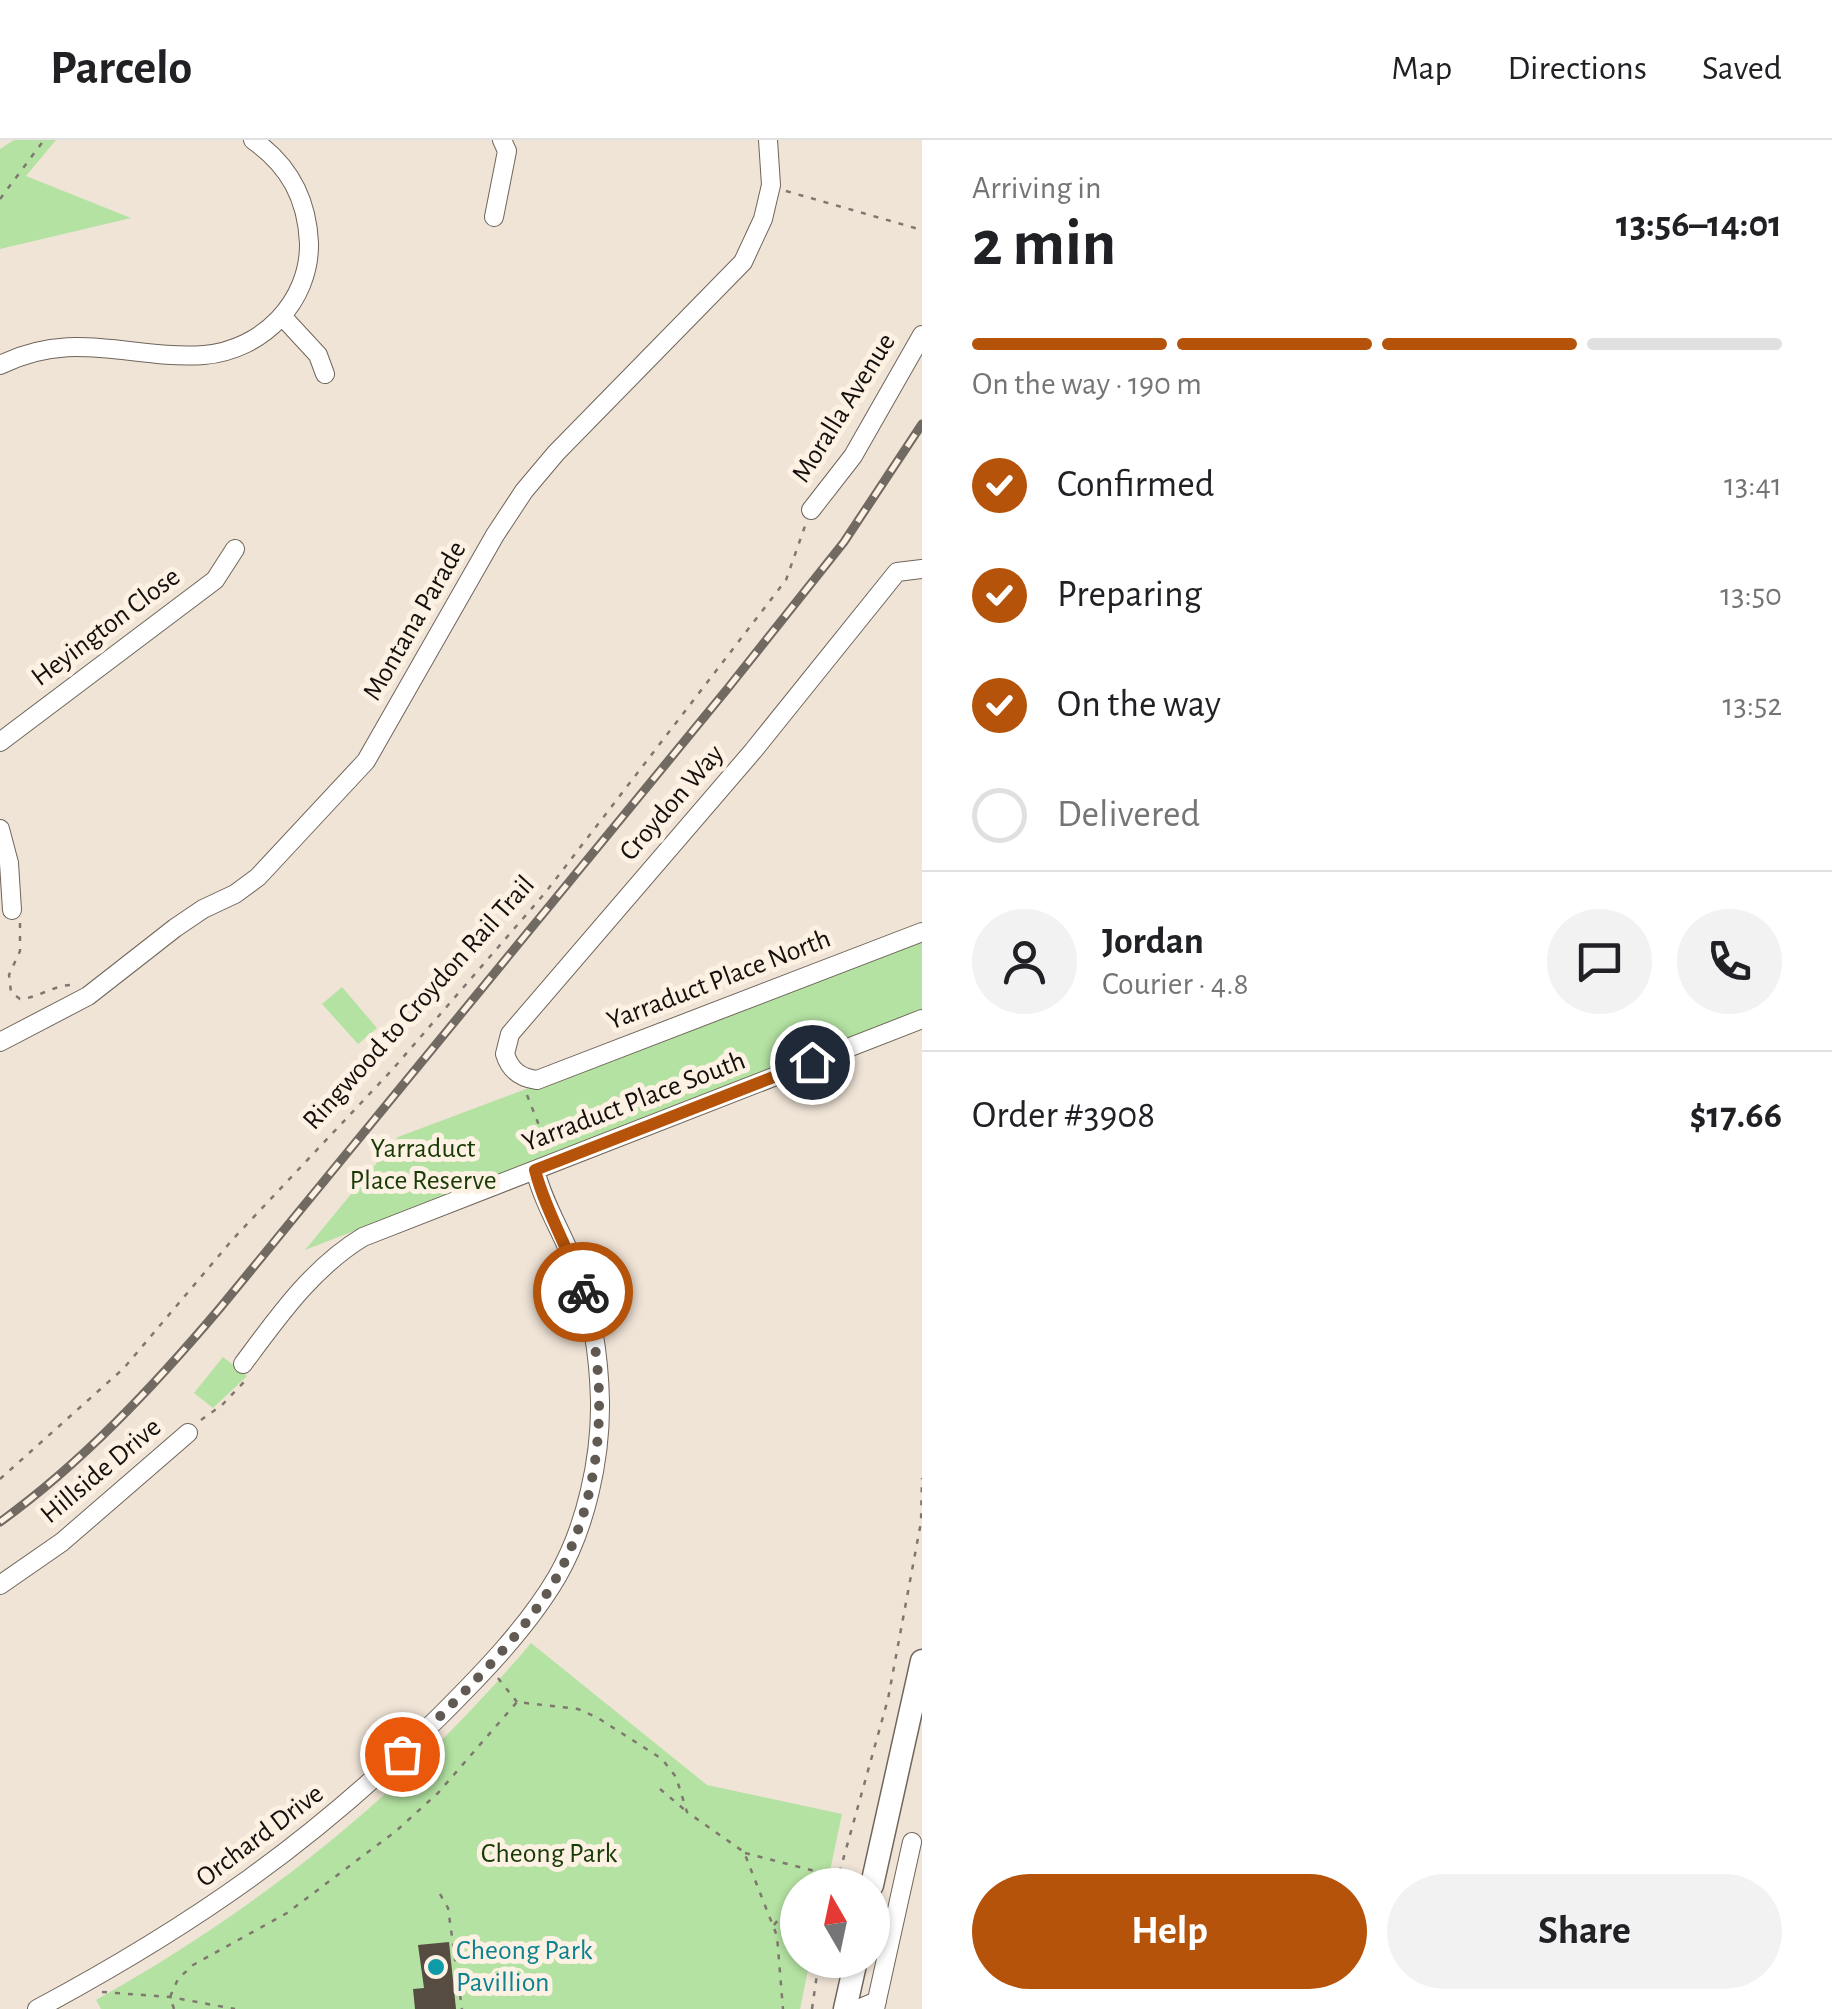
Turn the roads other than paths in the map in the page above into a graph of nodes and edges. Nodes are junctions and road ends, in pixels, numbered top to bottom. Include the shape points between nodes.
1 (253, 140) edge
2 (502, 140) edge
3 (768, 140) edge
4 (494, 217) dead end
5 (282, 316) junction
6 (922, 335) edge
7 (0, 365) edge
8 (325, 374) dead end
9 (811, 510) road end
10 (235, 549) dead end
11 (922, 569) edge
12 (0, 742) edge
13 (0, 830) edge
14 (12, 910) road end
15 (922, 932) edge
16 (922, 1019) edge
17 (0, 1042) edge
18 (531, 1079) joint
19 (535, 1170) junction
20 (243, 1364) road end
21 (188, 1433) road end
22 (0, 1585) edge
23 (922, 1661) edge
24 (883, 1838) junction
25 (917, 1843) edge
26 (870, 1868) edge
27 (852, 1978) edge
28 (876, 2005) edge
29 (37, 2009) edge
30 (845, 2009) edge
31 (858, 2009) edge

1 - 5 street via 278,160 308,216 305,277
2 - 4 street via 506,151
3 - 17 street, Montana Parade via 771,185 743,262 524,492 366,761 235,894 175,928 88,996
5 - 7 street via 246,343 204,355 90,345 34,352
5 - 8 street via 318,355
6 - 9 street, Moralla Avenue via 852,456
10 - 12 street, Heyington Close via 215,580
11 - 18 street, Croydon Way via 897,572 510,1034 508,1065
13 - 14 street
15 - 18 street, Yarraduct Place North
16 - 19 street, Yarraduct Place South
19 - 20 street, Yarraduct Place South via 363,1237 333,1256
19 - 29 street, Orchard Drive via 576,1267 598,1361 594,1466 557,1577 466,1689 348,1804 199,1917
21 - 22 street, Hillside Drive via 62,1542
23 - 24 main road
24 - 25 street
24 - 26 main road
25 - 28 street
27 - 30 main road
28 - 31 street

